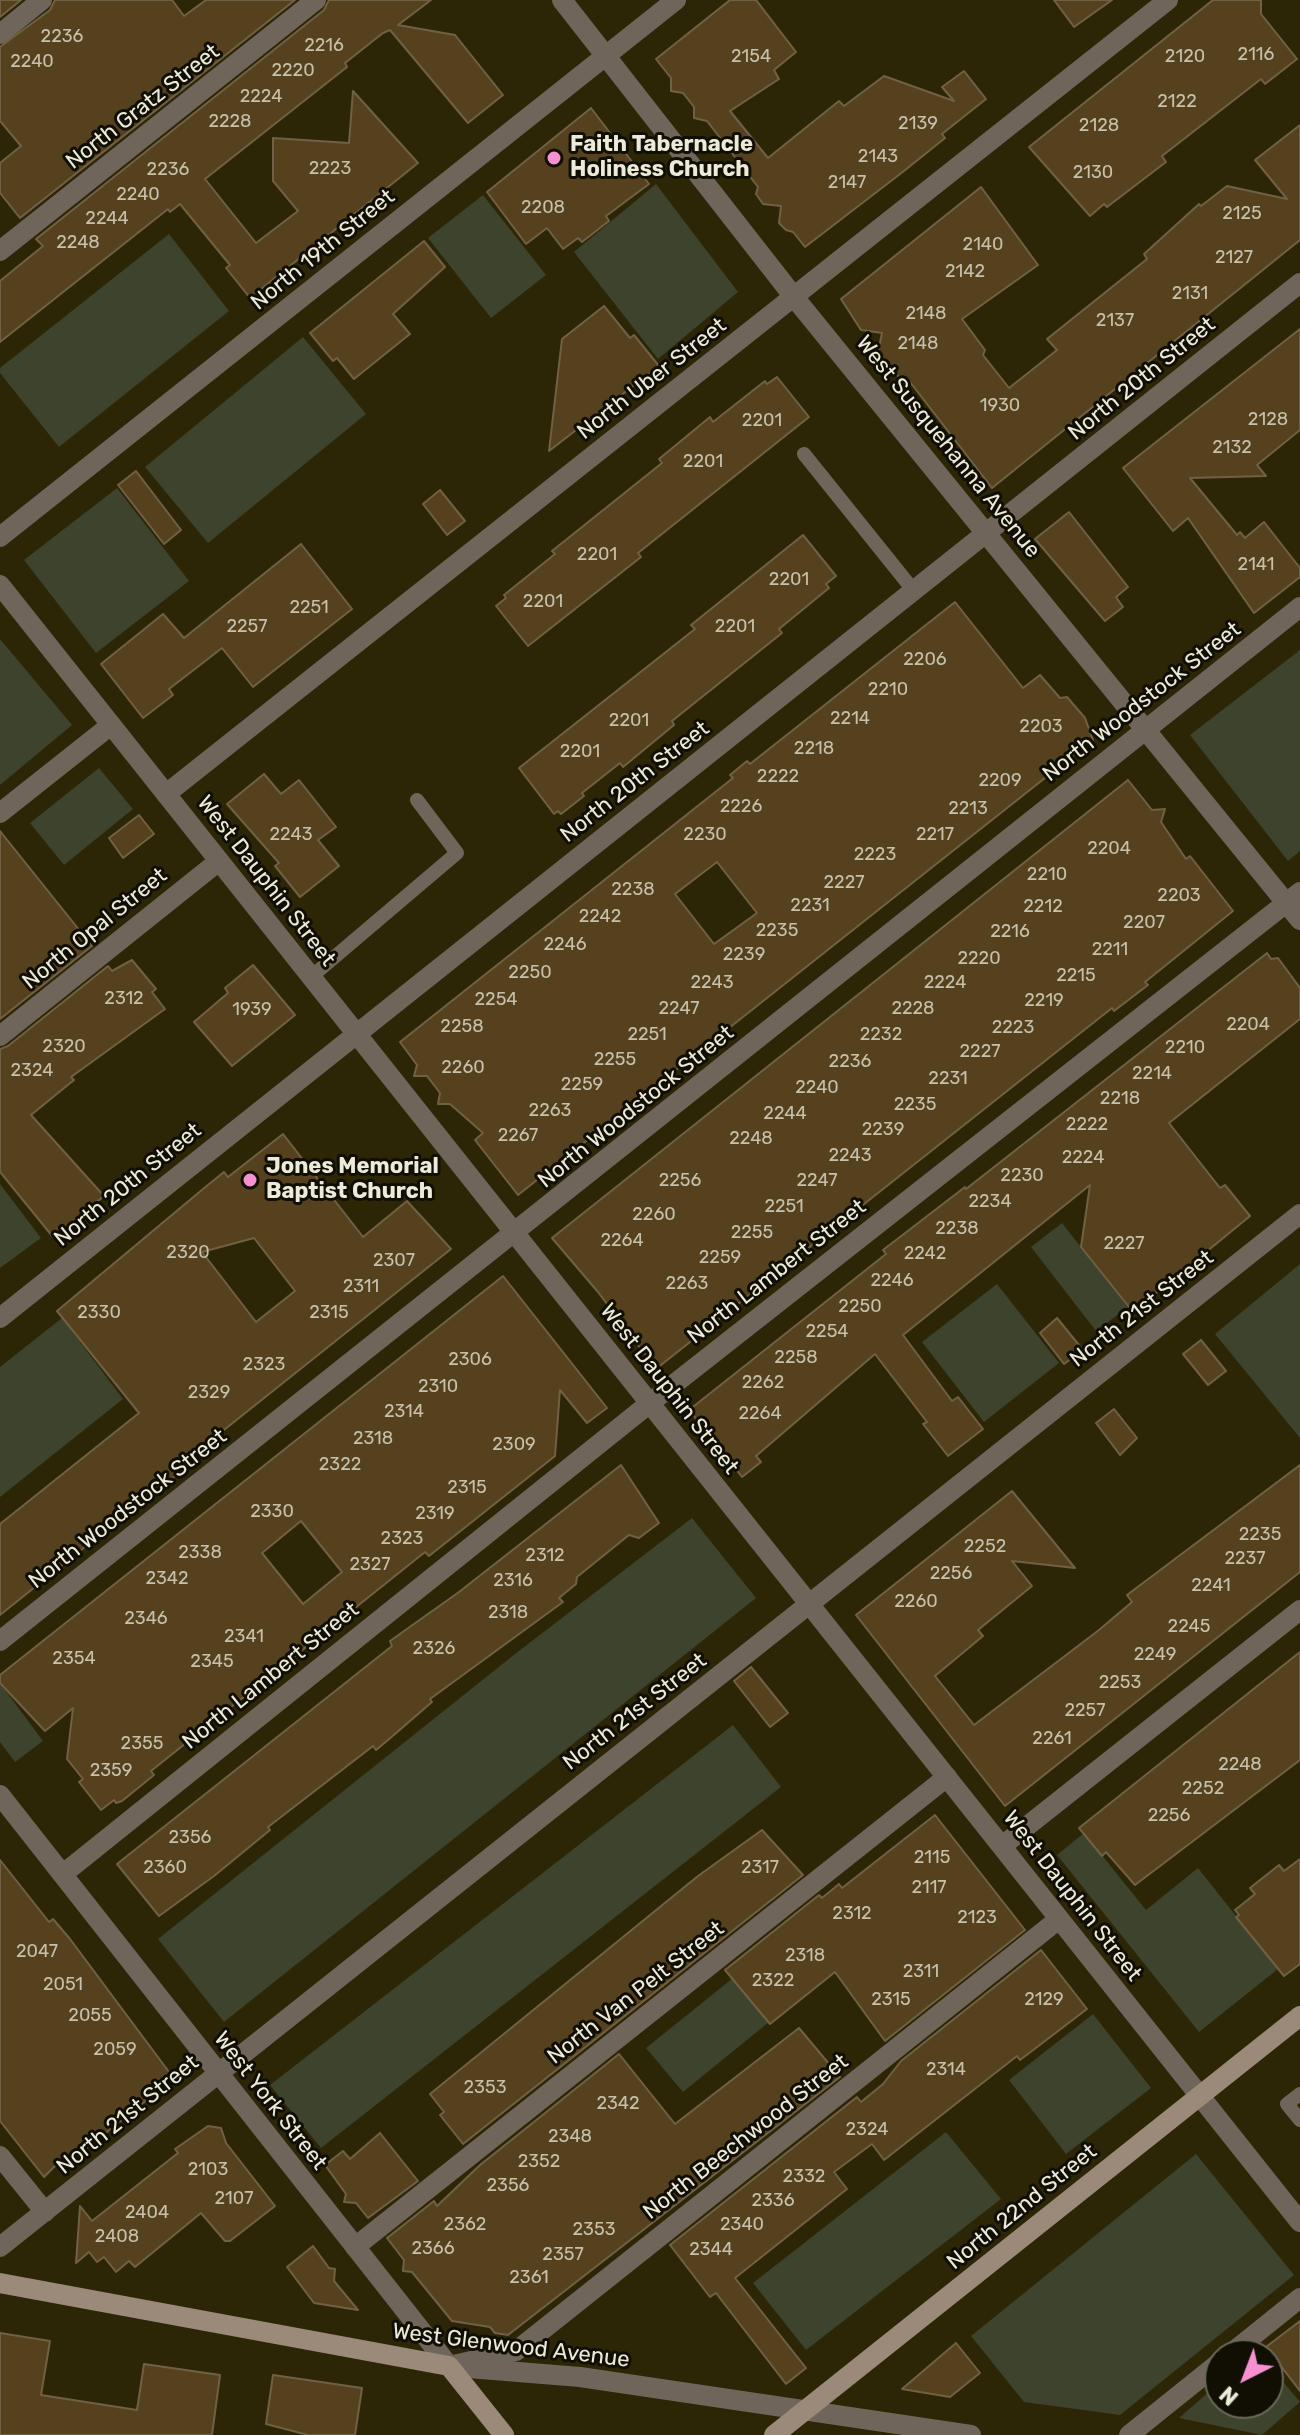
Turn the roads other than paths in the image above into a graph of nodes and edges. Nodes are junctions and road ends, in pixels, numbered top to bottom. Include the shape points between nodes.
1 (42, 0) edge
2 (316, 0) edge
3 (562, 0) edge
4 (676, 0) edge
5 (1168, 0) edge
6 (0, 34) edge
7 (607, 55) junction
8 (0, 251) edge
9 (1300, 283) edge
10 (794, 297) junction
11 (804, 454) dead end
12 (988, 533) junction
13 (0, 537) edge
14 (0, 585) edge
15 (914, 591) junction
16 (1300, 607) edge
17 (111, 725) junction
18 (1144, 730) junction
19 (166, 794) junction
20 (417, 800) dead end
21 (0, 813) edge
22 (219, 861) junction
23 (1293, 898) edge
24 (1300, 920) edge
25 (311, 977) junction
26 (356, 1034) junction
27 (0, 1036) edge
28 (1300, 1214) edge
29 (516, 1234) junction
30 (0, 1318) edge
31 (650, 1403) junction
32 (809, 1604) junction
33 (1300, 1610) edge
34 (0, 1641) edge
35 (947, 1777) junction
36 (0, 1795) edge
37 (1002, 1846) junction
38 (63, 1874) junction
39 (1059, 1919) junction
40 (1300, 2016) edge
41 (218, 2074) junction
42 (1300, 2094) edge
43 (1199, 2095) junction
44 (1300, 2120) edge
45 (0, 2156) edge
46 (45, 2212) junction
47 (1300, 2222) edge
48 (0, 2247) edge
49 (355, 2247) junction
50 (0, 2283) edge
51 (1300, 2298) edge
52 (1249, 2339) edge
53 (449, 2366) junction
54 (1204, 2375) edge
55 (804, 2413) junction
56 (504, 2435) edge
57 (774, 2435) edge
58 (971, 2435) edge
59 (1129, 2435) edge

1 - 6 street
2 - 8 street, North Gratz Street
3 - 7 street, West Susquehanna Avenue
4 - 7 street, North 19th Street
5 - 10 street, North Uber Street
7 - 10 street, West Susquehanna Avenue
7 - 13 street, North 19th Street
9 - 12 street, North 20th Street
10 - 12 street, West Susquehanna Avenue
10 - 19 street, North Uber Street
11 - 15 lane
12 - 15 street, North 20th Street
12 - 18 street, West Susquehanna Avenue
14 - 17 street, West Dauphin Street
15 - 26 street, North 20th Street
16 - 18 street, North Woodstock Street
17 - 19 street, West Dauphin Street
17 - 21 street
18 - 23 street, West Susquehanna Avenue
18 - 29 street, North Woodstock Street
19 - 22 street, West Dauphin Street
20 - 25 lane via 457,853
22 - 25 street, West Dauphin Street
22 - 27 street, North Opal Street
23 - 24 street, West Susquehanna Avenue
23 - 31 street, North Lambert Street
25 - 26 street, West Dauphin Street
26 - 29 street, West Dauphin Street
26 - 30 street, North 20th Street
28 - 32 street, North 21st Street
29 - 31 street, West Dauphin Street
29 - 34 street, North Woodstock Street
31 - 32 street, West Dauphin Street
31 - 38 street, North Lambert Street
32 - 35 street, West Dauphin Street
32 - 41 street, North 21st Street
33 - 37 street
35 - 37 street, West Dauphin Street
35 - 49 street, North Van Pelt Street
36 - 38 street, West York Street
37 - 39 street, West Dauphin Street
38 - 41 street, West York Street
39 - 43 street, West Dauphin Street
39 - 53 street, North Beechwood Street via 516,2351
40 - 43 main road, North 22nd Street
41 - 46 street, North 21st Street
41 - 49 street, West York Street
42 - 44 lane via 1287,2104
43 - 47 street, West Dauphin Street
43 - 55 main road, North 22nd Street
45 - 46 street
46 - 48 street, North 21st Street
49 - 53 street, West York Street
50 - 53 main road, West Glenwood Avenue
51 - 52 street
53 - 55 street, West Glenwood Avenue via 580,2377
53 - 56 main road, West York Street
54 - 59 street
55 - 57 main road, North 22nd Street
55 - 58 street, West Glenwood Avenue

